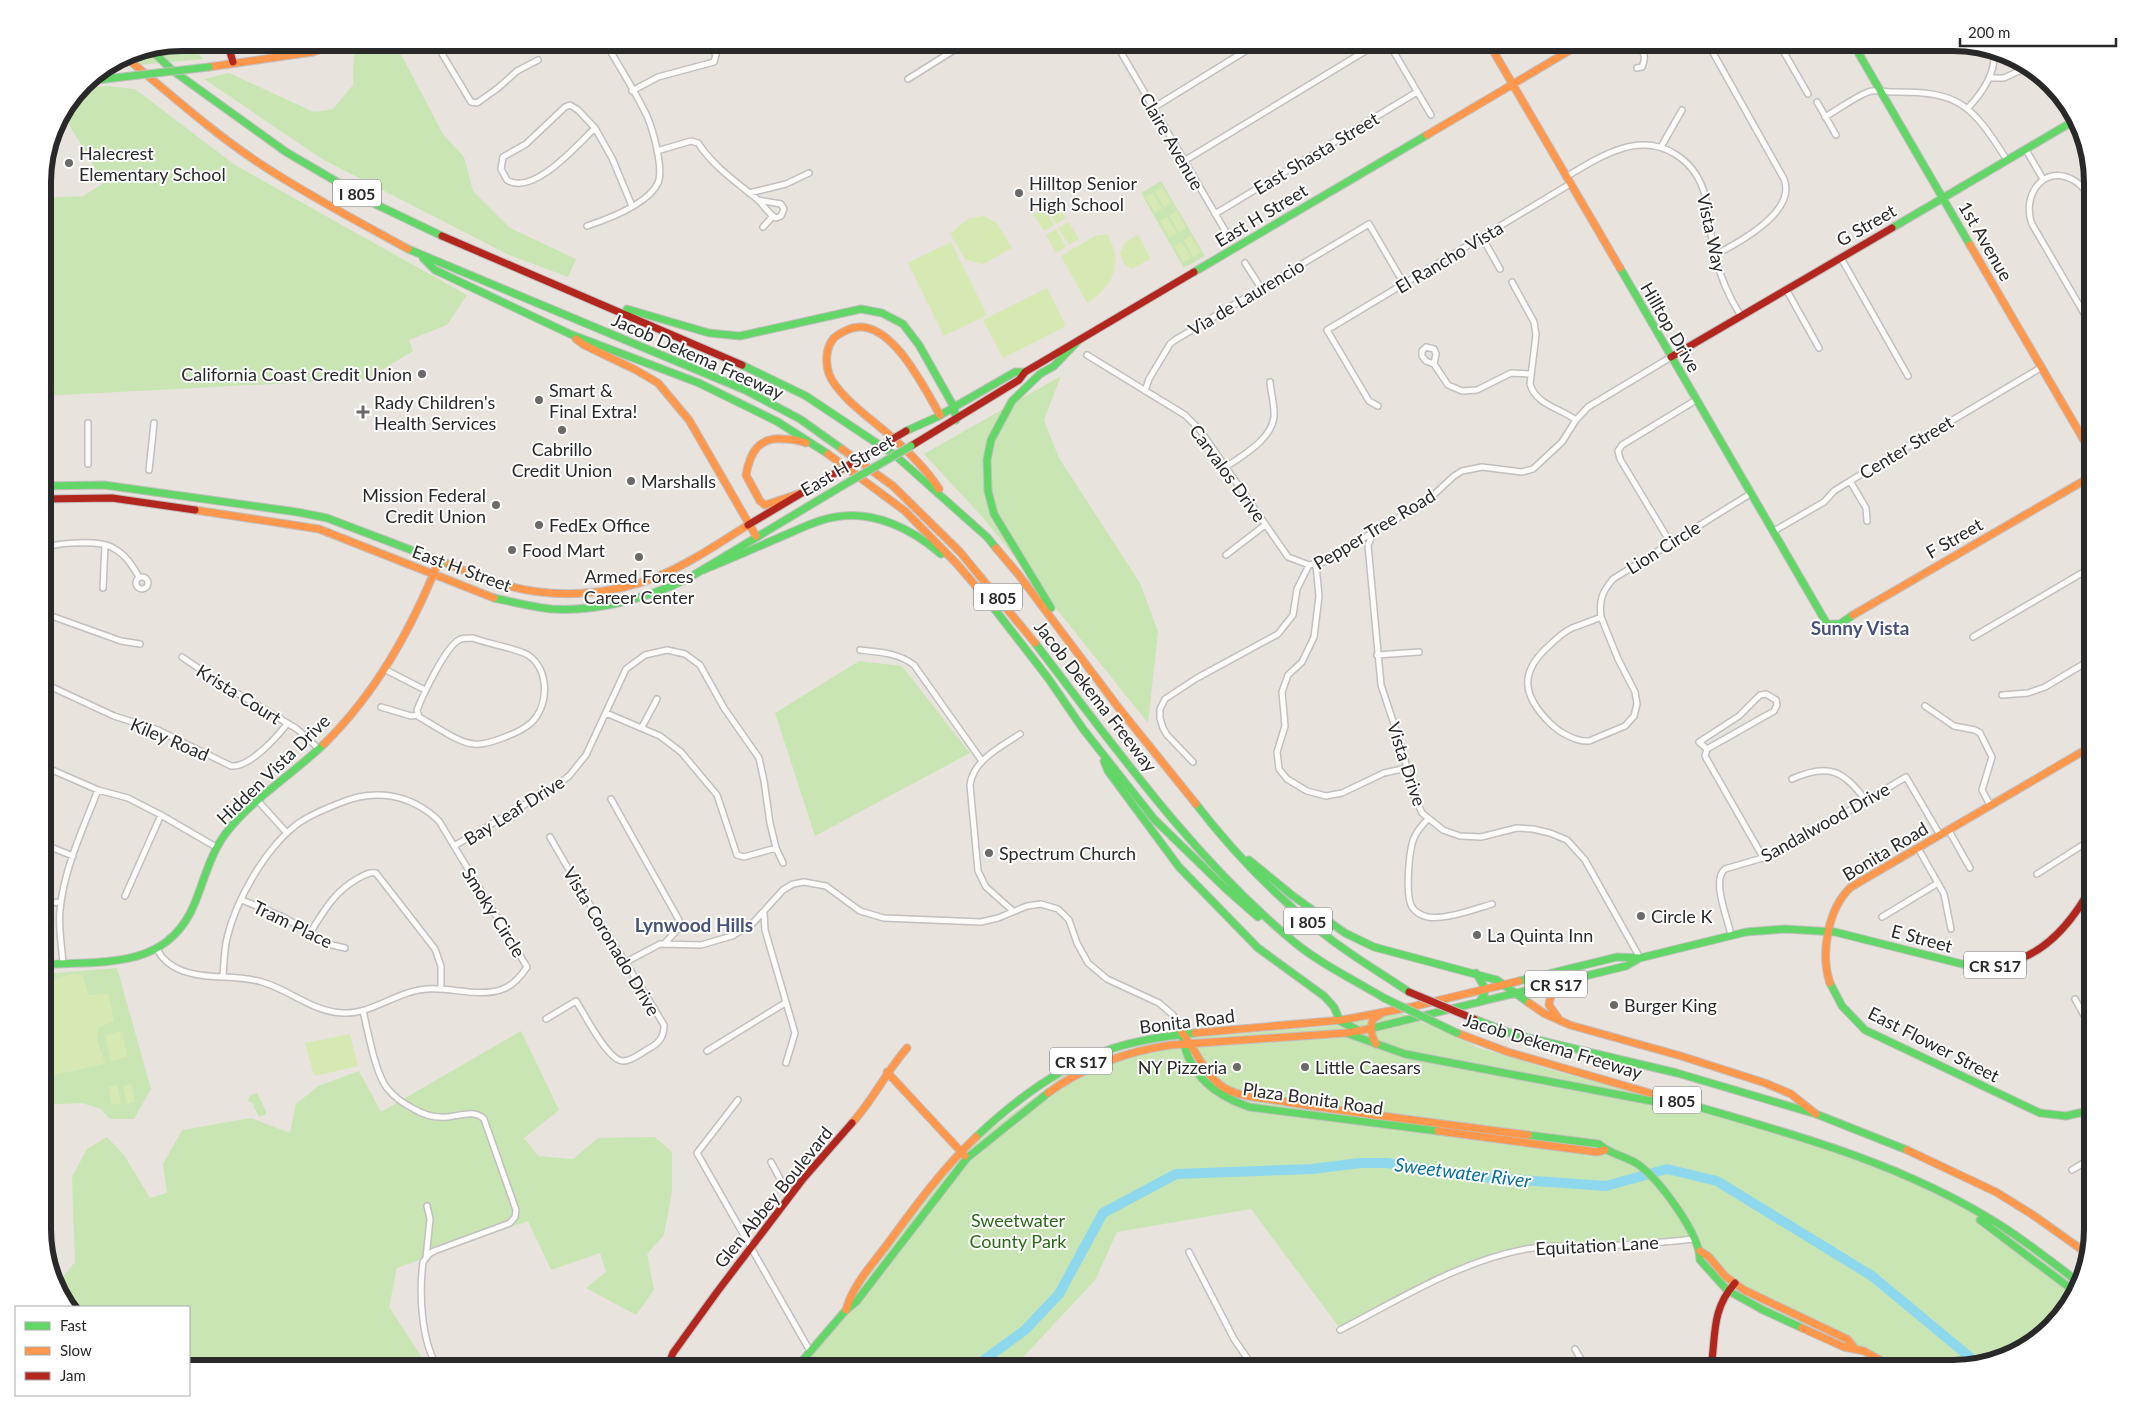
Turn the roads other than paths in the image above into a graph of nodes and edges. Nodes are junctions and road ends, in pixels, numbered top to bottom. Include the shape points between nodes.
1 (230, 51) edge
2 (316, 51) edge
3 (440, 51) edge
4 (610, 51) edge
5 (714, 51) edge
6 (953, 51) edge
7 (1120, 51) edge
8 (1245, 51) edge
9 (1365, 51) edge
10 (1393, 51) edge
11 (1493, 51) edge
12 (1569, 51) edge
13 (1643, 51) edge
14 (1712, 51) edge
15 (1783, 51) edge
16 (1858, 51) edge
17 (156, 54) edge
18 (1994, 58) edge
19 (538, 60) dead end
20 (131, 62) edge
21 (233, 62) junction
22 (1637, 68) dead end
23 (2019, 71) dead end
24 (1989, 78) junction
25 (908, 79) dead end
26 (100, 80) edge
27 (1513, 84) junction
28 (632, 91) junction
29 (1881, 91) junction
30 (1417, 92) junction
31 (1808, 94) dead end
32 (1817, 102) dead end
33 (1153, 108) junction
34 (1968, 108) junction
35 (1682, 110) dead end
36 (1431, 115) dead end
37 (1825, 117) junction
38 (2070, 123) edge
39 (595, 128) junction
40 (1836, 136) dead end
41 (1661, 148) junction
42 (2026, 150) junction
43 (656, 151) junction
44 (2007, 160) junction
45 (1184, 161) junction
46 (809, 173) dead end
47 (2043, 179) junction
48 (1568, 180) junction
49 (2084, 190) edge
50 (749, 193) junction
51 (1943, 197) junction
52 (758, 200) junction
53 (632, 206) junction
54 (1216, 214) junction
55 (773, 216) junction
56 (587, 226) dead end
57 (763, 227) dead end
58 (1482, 237) junction
59 (1230, 239) dead end
60 (420, 254) junction
61 (1715, 255) junction
62 (1841, 258) junction
63 (1245, 262) dead end
64 (1500, 269) dead end
65 (1512, 282) dead end
66 (1404, 284) junction
67 (1261, 288) junction
68 (1786, 290) junction
69 (586, 297) junction
70 (2084, 313) edge
71 (1741, 316) junction
72 (570, 334) junction
73 (1079, 340) junction
74 (1819, 348) dead end
75 (1087, 355) dead end
76 (1671, 357) junction
77 (1434, 364) dead end
78 (2042, 368) junction
79 (1025, 372) junction
80 (1530, 374) junction
81 (1908, 376) dead end
82 (1270, 382) dead end
83 (1145, 391) junction
84 (1696, 400) junction
85 (1378, 406) dead end
86 (954, 407) junction
87 (940, 415) junction
88 (956, 420) junction
89 (1576, 420) junction
90 (88, 423) dead end
91 (154, 423) dead end
92 (2084, 440) edge
93 (88, 464) dead end
94 (843, 464) junction
95 (1226, 467) junction
96 (148, 470) dead end
97 (1850, 481) junction
98 (2084, 481) edge
99 (52, 486) edge
100 (804, 492) junction
101 (1750, 494) junction
102 (942, 495) junction
103 (52, 499) edge
104 (1867, 521) dead end
105 (1265, 525) junction
106 (749, 526) junction
107 (1774, 531) junction
108 (1374, 532) junction
109 (756, 536) junction
110 (1670, 542) junction
111 (106, 545) junction
112 (52, 547) edge
113 (1226, 555) dead end
114 (438, 561) junction
115 (1309, 565) junction
116 (1316, 565) junction
117 (703, 570) junction
118 (2084, 572) edge
119 (433, 575) junction
120 (139, 577) dead end
121 (103, 588) dead end
122 (980, 592) junction
123 (52, 616) edge
124 (1601, 617) junction
125 (1830, 625) joint
126 (1973, 638) dead end
127 (140, 644) dead end
128 (1075, 647) junction
129 (860, 650) dead end
130 (1419, 652) dead end
131 (1378, 655) junction
132 (182, 657) dead end
133 (2084, 664) edge
134 (386, 670) junction
135 (52, 688) edge
136 (425, 690) junction
137 (2002, 695) dead end
138 (657, 699) dead end
139 (1924, 706) dead end
140 (382, 707) dead end
141 (606, 713) junction
142 (418, 715) junction
143 (287, 724) junction
144 (642, 727) junction
145 (1020, 734) dead end
146 (319, 749) junction
147 (1707, 749) junction
148 (1100, 750) junction
149 (2084, 751) edge
150 (982, 762) junction
151 (1193, 762) dead end
152 (1407, 768) junction
153 (52, 770) edge
154 (1792, 779) dead end
155 (98, 790) junction
156 (611, 799) dead end
157 (258, 801) junction
158 (1866, 801) junction
159 (1990, 805) junction
160 (161, 815) junction
161 (1428, 819) junction
162 (1948, 829) junction
163 (287, 833) junction
164 (1940, 835) junction
165 (1220, 836) junction
166 (550, 837) dead end
167 (2084, 843) edge
168 (454, 846) junction
169 (216, 847) junction
170 (52, 848) edge
171 (776, 848) junction
172 (1918, 848) junction
173 (73, 856) junction
174 (1764, 859) junction
175 (783, 863) dead end
176 (1970, 868) dead end
177 (2037, 874) dead end
178 (1938, 883) junction
179 (125, 896) dead end
180 (242, 900) junction
181 (2084, 900) edge
182 (52, 902) edge
183 (61, 902) junction
184 (1492, 904) dead end
185 (1013, 911) junction
186 (764, 912) junction
187 (1882, 916) dead end
188 (1951, 929) dead end
189 (1830, 931) junction
190 (310, 933) junction
191 (1731, 935) junction
192 (665, 943) junction
193 (1295, 943) junction
194 (345, 948) dead end
195 (158, 949) junction
196 (1640, 958) junction
197 (626, 962) junction
198 (63, 964) junction
199 (52, 965) edge
200 (1476, 973) junction
201 (223, 976) junction
202 (1576, 979) junction
203 (1504, 984) junction
204 (1486, 988) junction
205 (442, 989) junction
206 (1518, 993) junction
207 (2075, 999) dead end
208 (1479, 1002) junction
209 (785, 1003) junction
210 (363, 1011) junction
211 (1382, 1013) junction
212 (2084, 1015) edge
213 (546, 1019) dead end
214 (1340, 1020) junction
215 (1561, 1021) junction
216 (1370, 1028) junction
217 (1358, 1030) junction
218 (1182, 1033) junction
219 (1346, 1033) junction
220 (1192, 1044) junction
221 (1376, 1044) junction
222 (1183, 1045) junction
223 (907, 1048) dead end
224 (707, 1051) dead end
225 (786, 1063) dead end
226 (887, 1072) junction
227 (738, 1100) dead end
228 (2084, 1113) edge
229 (1816, 1114) junction
230 (1728, 1116) junction
231 (1605, 1150) junction
232 (960, 1152) junction
233 (967, 1158) junction
234 (770, 1162) dead end
235 (2084, 1163) edge
236 (2072, 1170) dead end
237 (791, 1196) junction
238 (1952, 1199) junction
239 (427, 1206) dead end
240 (1693, 1239) junction
241 (751, 1247) junction
242 (2082, 1249) edge
243 (1700, 1251) junction
244 (1189, 1252) dead end
245 (426, 1259) junction
246 (2074, 1279) edge
247 (1735, 1283) junction
248 (2070, 1288) edge
249 (1727, 1290) junction
250 (846, 1310) junction
251 (1340, 1330) dead end
252 (1853, 1346) junction
253 (1575, 1349) dead end
254 (810, 1351) junction
255 (434, 1360) edge
256 (670, 1360) edge
257 (803, 1360) edge
258 (1248, 1360) edge
259 (1581, 1360) edge
260 (1712, 1360) edge
261 (1879, 1360) edge

1 - 21 main road
2 - 21 main road
3 - 19 street via 471,102 477,103 517,71
4 - 28 street
5 - 28 street via 714,62 658,77
6 - 25 street
7 - 33 street, Claire Avenue
8 - 33 street
9 - 45 street
10 - 30 street
11 - 27 main road, Hilltop Drive
12 - 27 main road, East H Street
13 - 22 street via 1642,67
14 - 61 street via 1784,179 1787,191 1782,204 1753,234
15 - 31 street
16 - 29 main road, 1st Avenue
17 - 69 main road, Jacob Dekema Freeway / I 805 via 172,70 286,152 373,203 441,236
18 - 24 street
20 - 60 main road, Jacob Dekema Freeway / I 805 via 261,164 310,195
21 - 26 main road, bridge
23 - 24 street via 2004,78
24 - 34 street
27 - 48 main road, Hilltop Drive
27 - 73 main road, East H Street
28 - 43 street via 647,117
29 - 34 street via 1930,93
29 - 37 street via 1870,91
29 - 51 main road, 1st Avenue
30 - 36 street
30 - 54 street, East Shasta Street
32 - 37 street
33 - 45 street, Claire Avenue
34 - 44 street via 1985,126
35 - 41 street
37 - 40 street
38 - 42 main road, G Street
39 - 39 street via 559,164 540,176 519,184 510,182 503,175 500,166 506,154 526,144 565,108 570,106 578,110
39 - 53 street via 612,158
41 - 48 street, Vista Way via 1642,144 1620,148
41 - 61 street, Vista Way via 1686,162 1702,185
42 - 44 main road, G Street
42 - 47 street
43 - 50 street via 690,141 698,143 720,171
43 - 53 street via 661,169 659,180
44 - 51 main road, G Street
45 - 54 street, Claire Avenue
46 - 50 street via 786,184
47 - 49 street via 2070,178
47 - 70 street via 2030,199 2030,220
48 - 58 street, El Rancho Vista
48 - 76 main road, Hilltop Drive
50 - 52 street
51 - 62 main road, G Street
51 - 78 main road, 1st Avenue
52 - 55 street
52 - 55 street via 781,204 784,209 782,216
53 - 56 street via 612,218
54 - 59 street, Claire Avenue
55 - 57 street
58 - 64 street
58 - 66 street, El Rancho Vista
60 - 72 main road via 435,270
60 - 193 main road, Jacob Dekema Freeway / I 805 via 745,390 800,420 892,486 960,552 1020,622 1183,833 1231,885
61 - 71 street, Vista Way via 1726,288
62 - 68 main road, G Street
62 - 81 street
63 - 67 street
65 - 80 street via 1534,322 1536,334
66 - 67 street, Via de Laurencio via 1369,224
66 - 85 street, El Rancho Vista via 1327,330 1369,401
67 - 83 street, Via de Laurencio via 1170,344
68 - 71 main road, G Street
68 - 74 street
69 - 86 main road via 709,333 740,336 861,309 878,311 896,319 910,332
69 - 102 main road, Jacob Dekema Freeway / I 805 via 806,396 896,456
71 - 76 main road, G Street
72 - 94 main road via 719,393 778,422
72 - 106 main road via 584,345 658,383 689,420
73 - 79 main road, East H Street
73 - 128 main road via 1012,401 992,440 987,460 988,491 994,514
75 - 83 street, Carvalos Drive
76 - 84 main road, Hilltop Drive
76 - 89 street, Pepper Tree Road via 1588,407
77 - 80 street via 1448,385 1462,391 1477,390 1507,374
78 - 92 main road, 1st Avenue
78 - 97 street, Center Street
79 - 86 main road, East H Street via 1015,372
79 - 88 main road, East H Street via 1019,380
80 - 89 street via 1530,384 1536,396
82 - 95 street via 1274,417 1270,428 1256,445
83 - 95 street, Carvalos Drive via 1185,415
84 - 101 main road, Hilltop Drive
84 - 110 street via 1622,445 1618,451
86 - 87 main road, East H Street
86 - 88 main road
87 - 100 main road, East H Street, bridge via 906,431
87 - 102 main road via 906,358 882,332 862,326 846,329 832,339 827,358 829,374 834,382 931,474
88 - 109 main road, East H Street, bridge
89 - 108 street, Pepper Tree Road via 1562,442 1533,469 1522,472 1482,467 1462,471 1428,500
90 - 93 street
91 - 96 street
94 - 100 main road via 801,440 773,437 753,450 746,475 760,501 772,504
94 - 122 main road via 905,511
95 - 105 street, Carvalos Drive
97 - 104 street via 1866,508
97 - 107 street, Center Street via 1824,502
98 - 125 main road, F Street via 1840,624
99 - 114 main road, East H Street via 104,485 328,518
100 - 106 main road, East H Street
101 - 107 main road, Hilltop Drive
101 - 110 street, Lion Circle
102 - 128 main road, Jacob Dekema Freeway / I 805 via 987,537
103 - 119 main road, East H Street via 112,498 319,529
105 - 113 street
105 - 115 street, Carvalos Drive via 1288,556
106 - 109 main road
106 - 114 main road, East H Street via 658,576 626,587 597,592 557,594 530,590 502,584
107 - 125 main road, Hilltop Drive
108 - 116 street, Pepper Tree Road
108 - 131 street, Vista Drive via 1368,546
109 - 117 main road, East H Street
110 - 124 street, Lion Circle via 1613,579 1603,591
111 - 112 street
111 - 120 street via 128,559
111 - 121 street
114 - 119 main road, Hidden Vista Drive
115 - 116 street, Pepper Tree Road
115 - 151 street, Pepper Tree Road via 1297,589 1293,615 1278,634 1165,699 1160,709 1163,728
116 - 152 street via 1319,596 1314,637 1302,662 1288,676 1282,692 1285,726 1278,752 1279,769 1287,779 1307,791 1326,796 1342,793 1384,773
117 - 119 main road, East H Street via 666,589 635,599 583,608 553,609 486,596
117 - 122 main road via 814,523 842,516 875,518 914,533 936,549
118 - 126 street
119 - 134 main road, Hidden Vista Drive via 410,628
122 - 148 main road
123 - 127 street via 121,641
124 - 124 street, Lion Circle via 1558,638 1540,654 1529,672 1528,692 1537,710 1557,730 1583,742 1625,726 1634,716 1637,704 1635,692
128 - 165 main road, Jacob Dekema Freeway / I 805
129 - 150 street via 888,653 914,665
130 - 131 street
131 - 152 street, Vista Drive via 1382,693
132 - 143 street, Krista Court
133 - 137 street via 2045,687 2028,693
134 - 136 street
134 - 146 main road, Hidden Vista Drive via 352,714
135 - 143 street, Kiley Road via 111,715 158,730 231,766 246,762 276,738
136 - 142 street
136 - 142 street via 453,646 460,639 473,638 526,654 540,670 545,691 532,722 483,744 465,742
138 - 144 street
139 - 159 street via 1954,726 1980,733 1992,756 1982,790
140 - 142 street
141 - 144 street
141 - 168 street, Bay Leaf Drive via 586,755 569,776
141 - 171 street, Bay Leaf Drive via 626,669 639,657 667,650 695,660 758,758
143 - 146 street, Krista Court via 304,734
144 - 171 street via 678,749 711,786 722,806 736,855 744,857
145 - 150 street
146 - 157 main road, Hidden Vista Drive
147 - 147 street via 1776,708 1777,702 1762,694 1739,716 1699,742
147 - 174 street via 1705,756
148 - 193 main road via 1154,819 1246,907
148 - 214 main road via 1108,771 1178,866 1258,948 1324,996
149 - 159 main road, Bonita Road
150 - 185 street via 974,771 970,785 977,866 986,887
152 - 161 street, Vista Drive via 1416,801
153 - 155 street
154 - 158 street via 1809,771 1834,772 1854,784
155 - 160 street via 128,798
155 - 173 street
156 - 192 street via 679,920 678,929
157 - 163 street
157 - 169 main road, Hidden Vista Drive
158 - 164 street, Sandalwood Drive via 1906,777
158 - 174 street, Sandalwood Drive
159 - 162 main road, Bonita Road
160 - 169 street
160 - 179 street
161 - 184 street, Vista Drive via 1416,833 1411,849 1409,894 1414,910 1423,916 1439,918
161 - 196 street via 1460,836 1480,837 1517,828 1550,833 1567,840 1585,860
162 - 164 main road, Bonita Road
162 - 176 street
163 - 168 street, Smoky Circle via 310,816 344,801 381,794 402,798 428,811 439,821
163 - 180 street, Smoky Circle via 261,865
164 - 172 main road, Bonita Road
165 - 200 main road via 1293,896 1345,933 1402,956
165 - 229 main road, Jacob Dekema Freeway / I 805, bridge via 1294,910 1334,942 1409,992 1513,1034 1677,1073
166 - 197 street, Vista Coronado Drive
167 - 177 street
168 - 205 street, Smoky Circle via 527,967 513,984 502,990
169 - 195 main road, Hidden Vista Drive via 187,920 175,936
170 - 173 street
171 - 175 street, Bay Leaf Drive
172 - 178 street
172 - 189 main road, Bonita Road via 1844,892
173 - 183 street
174 - 191 street, Sandalwood Drive via 1725,869 1719,876
178 - 187 street
178 - 188 street via 1944,894
180 - 190 street, Tram Place via 283,917
180 - 201 street, Smoky Circle via 228,936
181 - 189 main road, E Street / CR S17 via 2056,938 2026,956 1999,964 1962,964
182 - 183 street
183 - 198 street
185 - 186 street via 981,922 884,918 860,911 826,886 804,882 783,890
185 - 218 street via 1036,904 1062,912 1072,924 1077,943 1088,963 1107,979 1159,1003 1173,1015
186 - 192 street via 746,929 718,942 692,946
186 - 209 street via 765,930
189 - 191 main road, Bonita Road / CR S17 via 1764,929
189 - 228 main road, East Flower Street via 1827,975 1838,1004 1865,1030 2040,1113 2066,1117
190 - 194 street, Tram Place
190 - 205 street via 329,902 341,890 369,873 376,873 435,949 441,966
191 - 196 main road, Bonita Road / CR S17
192 - 197 street
193 - 230 main road, Jacob Dekema Freeway / I 805, bridge via 1384,998 1456,1033 1517,1055
195 - 198 main road, Hidden Vista Drive via 131,959
195 - 201 street via 160,956 182,970 198,975
196 - 202 main road, Bonita Road / CR S17 via 1626,966
196 - 203 main road, Bonita Road / CR S17 via 1617,957
197 - 213 street, Vista Coronado Drive via 664,1025 657,1044 622,1061 605,1048 576,1002
198 - 199 main road, Hidden Vista Drive
200 - 203 main road
200 - 204 main road
201 - 210 street via 263,982 330,1011
202 - 206 main road, Bonita Road / CR S17
202 - 215 main road via 1556,988 1550,995 1548,1005
203 - 204 main road, Bonita Road / CR S17
203 - 206 main road
204 - 208 main road
204 - 211 main road, Bonita Road / CR S17
205 - 210 street via 416,991
206 - 208 main road, Bonita Road / CR S17
206 - 215 main road via 1545,1014
207 - 212 street
208 - 216 main road, Bonita Road / CR S17
209 - 224 street
209 - 225 street via 795,1033
210 - 245 street via 380,1074 387,1088 402,1102 436,1117 479,1115 486,1125 516,1210 510,1223 434,1250
211 - 214 main road, Bonita Road / CR S17
211 - 216 main road via 1373,1019
214 - 217 main road
214 - 218 main road, Bonita Road / CR S17
215 - 229 main road via 1765,1083 1791,1094
216 - 217 main road, Bonita Road / CR S17
216 - 221 main road
217 - 219 main road, Bonita Road / CR S17
218 - 220 main road, Plaza Bonita Road
218 - 222 main road, Plaza Bonita Road
218 - 232 main road, Bonita Road / CR S17 via 1111,1048 1069,1068 1044,1083
219 - 220 main road, Bonita Road / CR S17
219 - 221 main road
220 - 222 main road, Bonita Road / CR S17
220 - 231 main road, Plaza Bonita Road via 1214,1080 1225,1089 1242,1094 1324,1108 1600,1144
221 - 230 main road via 1405,1054
222 - 231 main road, Plaza Bonita Road via 1188,1061 1205,1084 1220,1096 1249,1107 1597,1152
222 - 233 main road, Bonita Road / CR S17 via 1144,1049 1078,1074 1024,1111
223 - 226 main road, Glen Abbey Boulevard
226 - 232 main road
226 - 237 main road, Glen Abbey Boulevard via 866,1108
227 - 241 street via 698,1153
229 - 242 main road, Jacob Dekema Freeway / I 805 via 1899,1146 1996,1192
230 - 238 main road, Jacob Dekema Freeway / I 805 via 1819,1142
231 - 240 main road, Plaza Bonita Road via 1638,1164 1649,1173 1678,1209
232 - 233 main road
232 - 250 main road, Bonita Road / CR S17 via 851,1293
233 - 250 main road, Bonita Road / CR S17 via 856,1302
234 - 237 street
235 - 236 street
237 - 241 main road, Glen Abbey Boulevard
238 - 246 main road, Jacob Dekema Freeway / I 805 via 2000,1225
238 - 248 main road
239 - 245 street via 430,1219
240 - 243 main road, Plaza Bonita Road
240 - 251 street, Equitation Lane via 1654,1244 1549,1246 1494,1256 1444,1275
241 - 254 street
241 - 256 main road, Glen Abbey Boulevard
243 - 247 main road, Plaza Bonita Road
243 - 249 main road, Plaza Bonita Road via 1700,1260
244 - 258 street via 1234,1339
245 - 255 street via 422,1271 424,1331
247 - 249 main road
247 - 252 main road, Plaza Bonita Road via 1847,1339
249 - 252 main road, Plaza Bonita Road via 1844,1347
249 - 260 main road via 1714,1320
250 - 254 main road, Bonita Road / CR S17
252 - 261 main road, Plaza Bonita Road
253 - 259 street
254 - 257 main road, Bonita Road / CR S17

